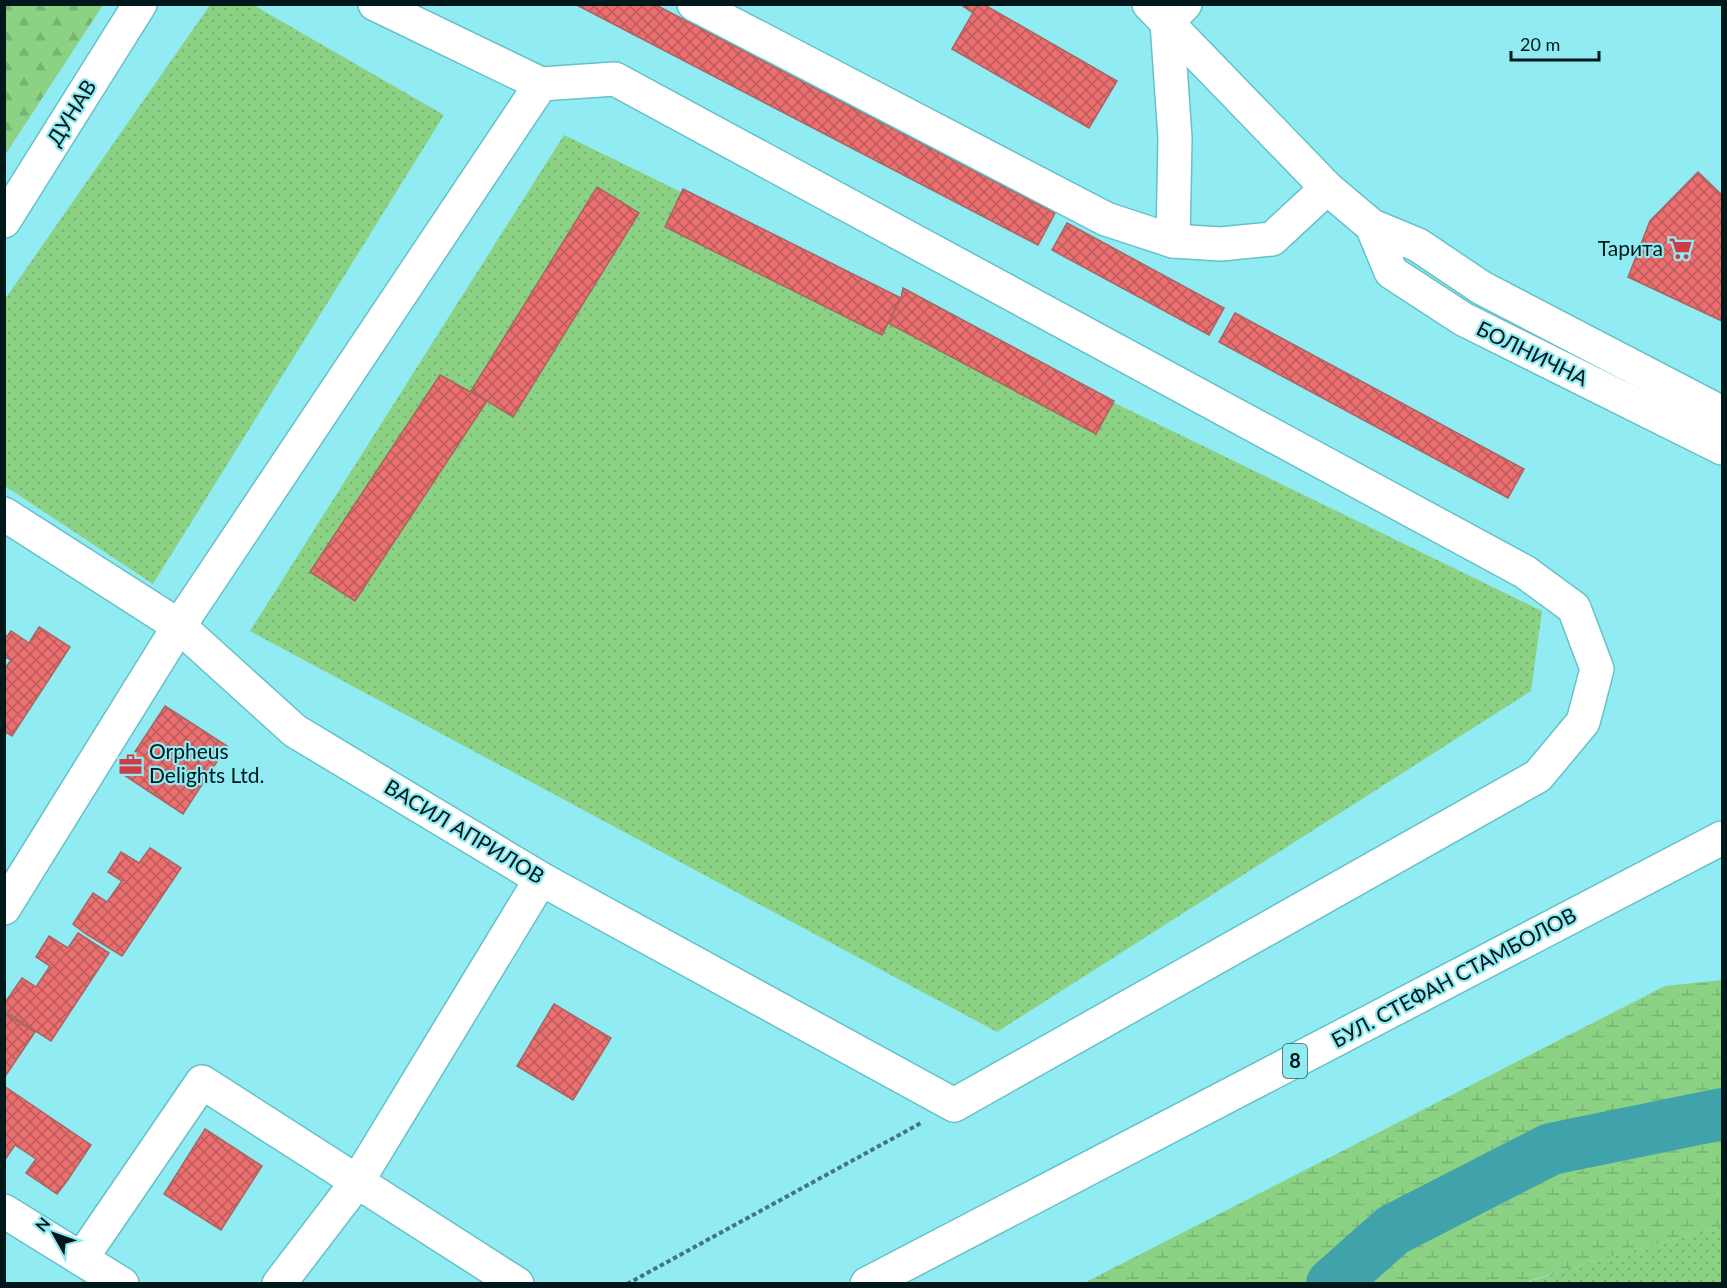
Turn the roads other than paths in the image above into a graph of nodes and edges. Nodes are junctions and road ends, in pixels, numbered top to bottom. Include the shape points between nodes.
1 (140, 4) edge
2 (375, 4) edge
3 (694, 4) edge
4 (1167, 10) edge
5 (541, 84) junction
6 (1327, 188) junction
7 (4, 221) edge
8 (1372, 226) junction
9 (1173, 241) junction
10 (1722, 413) edge
11 (1722, 448) edge
12 (4, 514) edge
13 (179, 626) junction
14 (1722, 838) edge
15 (541, 879) junction
16 (4, 908) edge
17 (357, 1182) junction
18 (4, 1211) edge
19 (81, 1259) junction
20 (122, 1284) edge
21 (279, 1284) edge
22 (518, 1284) edge
23 (867, 1284) edge

1 - 7 street, ДУНАВ
2 - 5 street
3 - 9 street via 1106,219
4 - 6 street, БОЛНИЧНА
4 - 9 street via 1175,138
5 - 13 street
5 - 15 street, ВАСИЛ АПРИЛОВ via 615,79 1525,572 1574,608 1597,669 1584,722 1538,776 954,1106
6 - 8 street, БОЛНИЧНА
6 - 9 street via 1272,239 1221,244
8 - 10 street, БОЛНИЧНА via 1419,245 1482,288
8 - 11 street, БОЛНИЧНА via 1391,272 1463,319
12 - 13 street, ВАСИЛ АПРИЛОВ
13 - 15 street, ВАСИЛ АПРИЛОВ via 295,731
13 - 16 street
14 - 23 street, БУЛ. СТЕФАН СТАМБОЛОВ / 8
15 - 17 street
17 - 19 street via 202,1082
17 - 21 street
17 - 22 street
18 - 19 street
19 - 20 street

